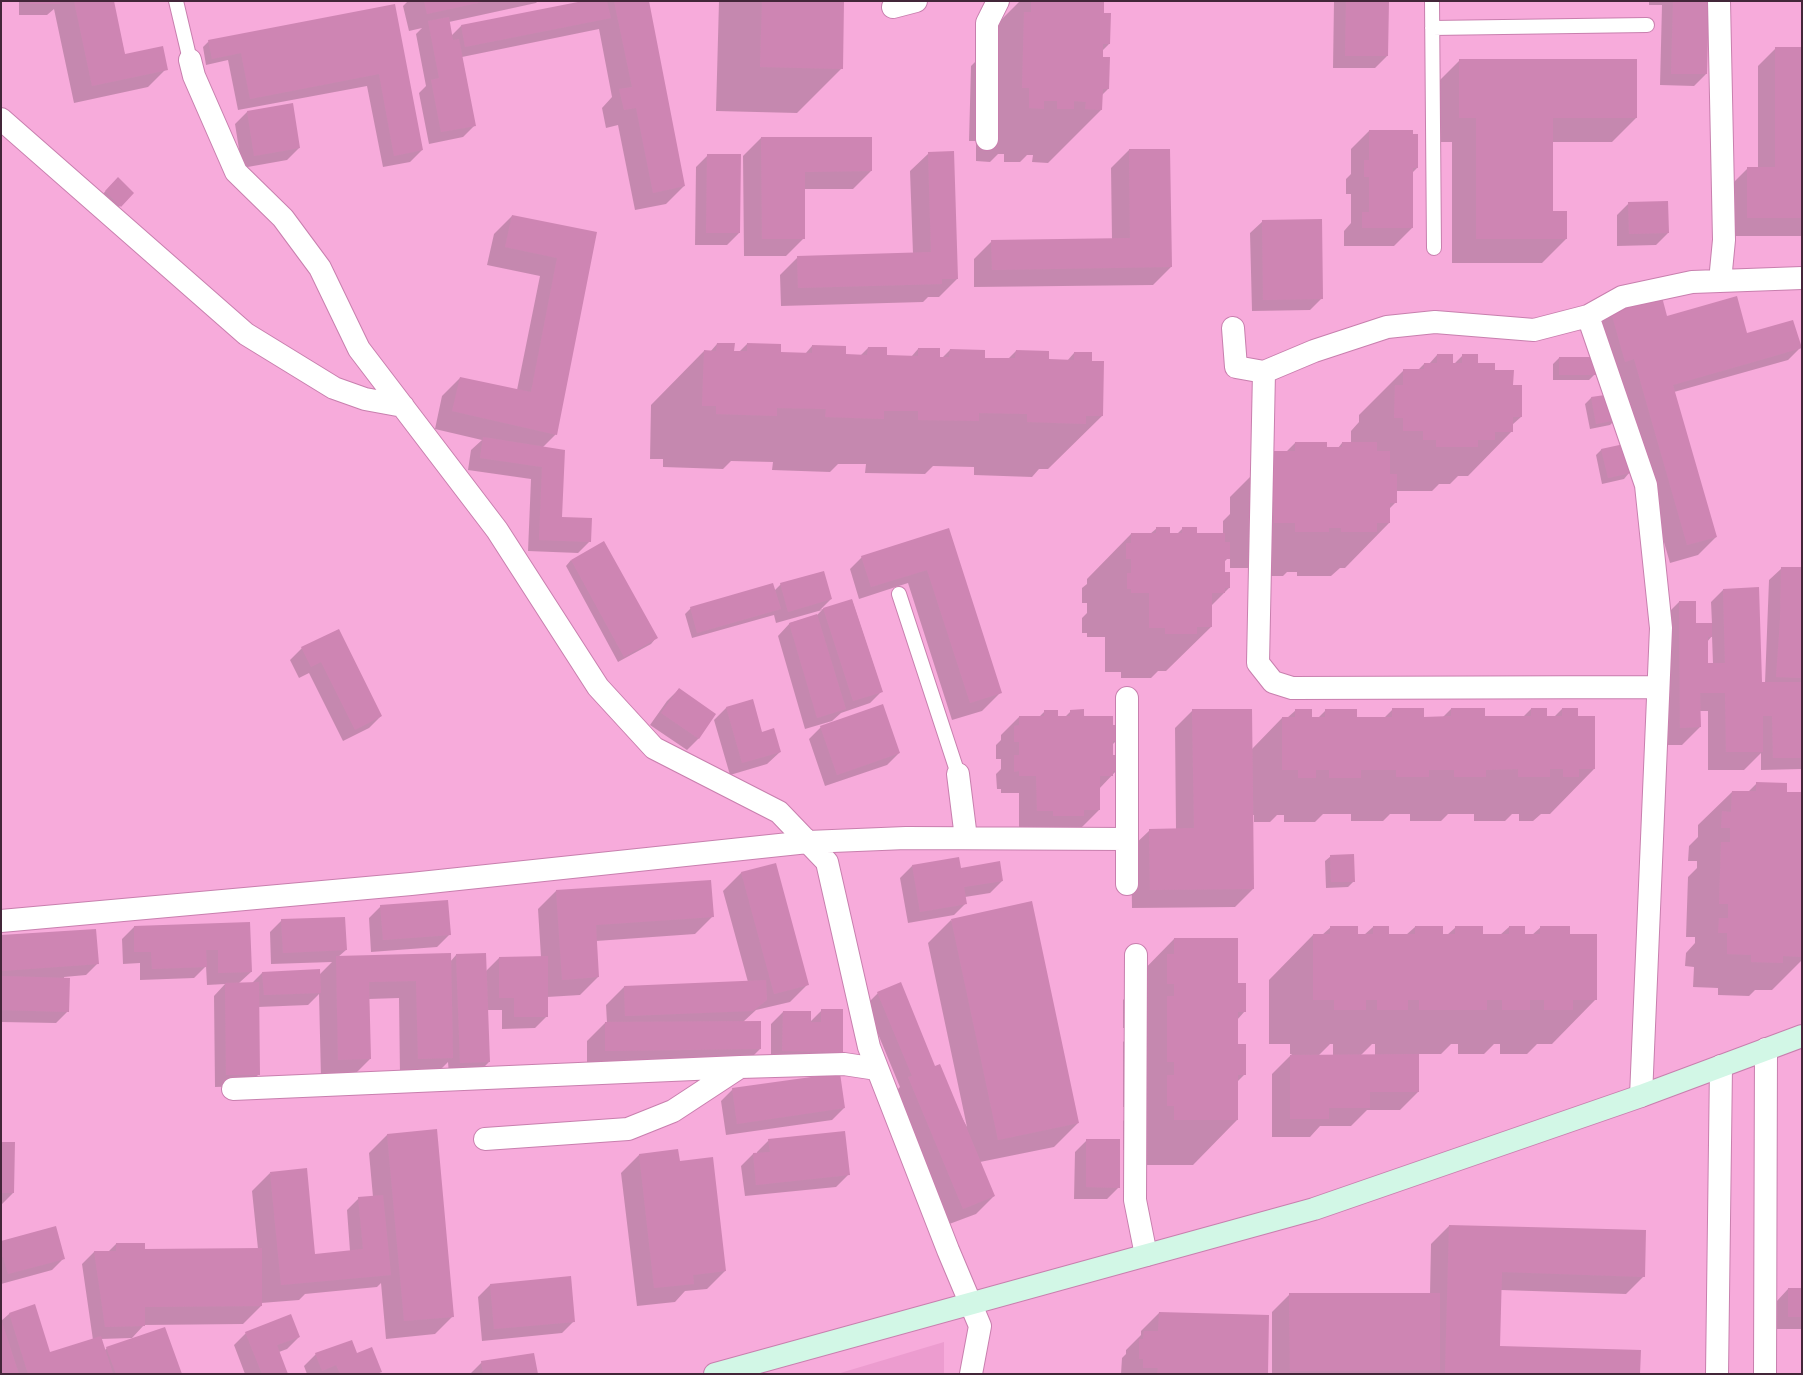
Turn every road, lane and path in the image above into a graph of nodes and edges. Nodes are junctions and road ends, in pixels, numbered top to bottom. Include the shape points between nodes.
1 (176, 1) edge
2 (916, 1) edge
3 (998, 1) edge
4 (1432, 1) edge
5 (1719, 1) edge
6 (893, 7) dead end
7 (1647, 25) dead end
8 (1432, 28) junction
9 (190, 60) joint
10 (1, 119) edge
11 (987, 139) dead end
12 (1434, 248) dead end
13 (1802, 278) edge
14 (1720, 281) junction
15 (1588, 316) junction
16 (1233, 328) dead end
17 (1264, 372) junction
18 (403, 406) junction
19 (900, 594) dead end
20 (1658, 687) junction
21 (1127, 698) dead end
22 (958, 774) joint
23 (966, 838) junction
24 (1127, 839) junction
25 (808, 842) junction
26 (1127, 884) dead end
27 (1, 921) edge
28 (1136, 955) dead end
29 (1802, 1036) edge
30 (1766, 1050) junction
31 (1721, 1066) junction
32 (740, 1067) junction
33 (877, 1069) junction
34 (233, 1089) dead end
35 (1641, 1096) junction
36 (485, 1139) dead end
37 (1146, 1255) junction
38 (971, 1302) junction
39 (715, 1374) edge
40 (971, 1374) edge
41 (1717, 1374) edge
42 (1765, 1374) edge

1 - 9 lane
2 - 6 street
3 - 11 street via 986,23
4 - 8 lane
5 - 14 street via 1724,240
7 - 8 lane
8 - 12 lane
9 - 18 street via 194,76 236,172 283,218 320,268 359,349
10 - 18 street via 246,334 334,388 365,400
13 - 14 street
14 - 15 street via 1692,282 1622,297
15 - 17 street via 1534,330 1435,322 1387,327 1314,351
15 - 20 street via 1646,485 1661,628
16 - 17 street via 1236,367
17 - 20 street via 1258,663 1273,682 1292,688
18 - 25 street via 497,530 598,687 654,748 780,812
19 - 22 lane
20 - 35 street
21 - 24 street
22 - 23 street
23 - 24 street
23 - 25 street
24 - 26 street
25 - 27 street via 411,884
25 - 33 street via 827,862 869,1047
28 - 37 street via 1135,1200
29 - 30 main road
30 - 31 main road
30 - 42 street
31 - 35 main road
31 - 41 street
32 - 33 street via 844,1064
32 - 34 street
32 - 36 street via 673,1111 628,1129
33 - 38 street
35 - 37 main road via 1314,1209
37 - 38 main road
38 - 39 main road
38 - 40 street via 980,1326

